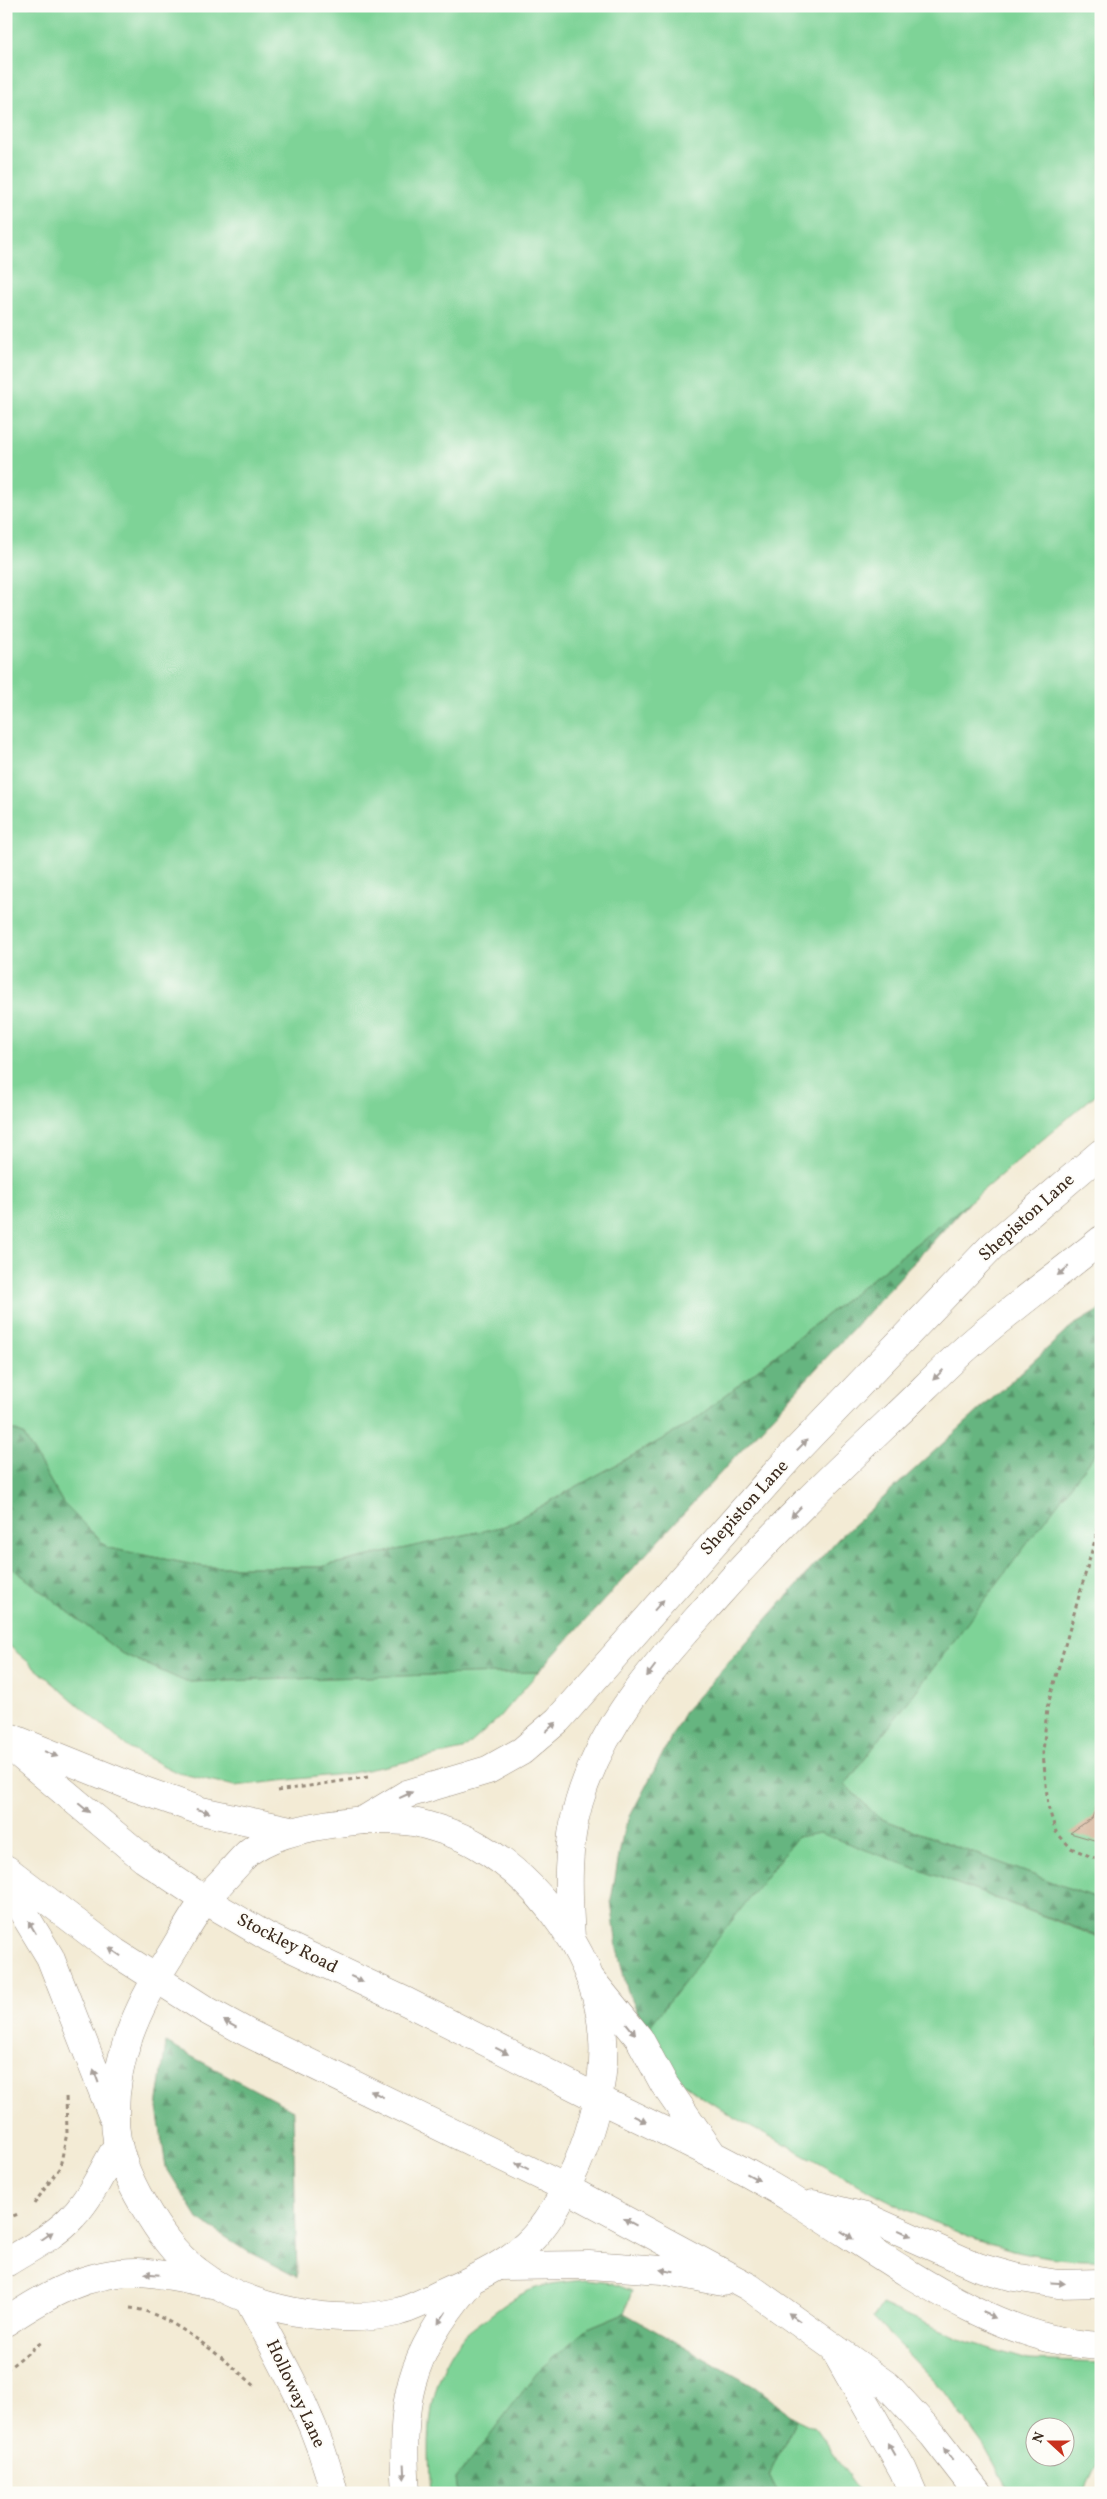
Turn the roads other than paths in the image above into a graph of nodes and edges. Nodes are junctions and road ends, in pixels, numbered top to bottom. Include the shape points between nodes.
1 (1101, 1153) edge
2 (1101, 1240) edge
3 (6, 1736) edge
4 (6, 1743) edge
5 (364, 1820) junction
6 (295, 1831) junction
7 (6, 1869) edge
8 (6, 1884) edge
9 (205, 1900) junction
10 (571, 1938) junction
11 (590, 1978) junction
12 (156, 1979) junction
13 (597, 2098) junction
14 (116, 2132) junction
15 (713, 2156) junction
16 (566, 2188) junction
17 (792, 2199) junction
18 (6, 2263) edge
19 (500, 2266) junction
20 (472, 2280) junction
21 (1101, 2282) edge
22 (217, 2285) junction
23 (749, 2287) junction
24 (248, 2299) junction
25 (6, 2322) edge
26 (833, 2346) junction
27 (1101, 2346) edge
28 (334, 2493) edge
29 (406, 2493) edge
30 (913, 2493) edge
31 (978, 2493) edge

5 -> 1 main road, Shepiston Lane via 407,1794 488,1770 522,1751 558,1720 789,1458 992,1246
2 -> 10 main road via 971,1344 852,1457 739,1572 656,1664 617,1717 579,1802 571,1844 568,1887
3 -> 6 main road via 201,1811
4 -> 9 main road, Stockley Road via 144,1859
5 - 6 main road
5 - 10 main road via 414,1822 475,1844 514,1871
6 - 9 main road via 252,1849
12 -> 7 main road
14 -> 8 main road via 50,1957
9 - 12 main road
9 -> 13 main road, Stockley Road via 268,1937 407,2002
10 - 11 main road
11 - 13 main road via 603,2030 604,2050
11 -> 15 main road via 639,2038 664,2084
12 - 14 main road via 129,2032 116,2089
16 -> 12 main road via 248,2034
13 -> 15 main road, Stockley Road
13 - 16 main road via 589,2136
18 -> 14 main road via 73,2216 89,2193
14 - 22 main road via 125,2170 159,2230 181,2257
15 -> 17 main road, Stockley Road
16 - 19 main road via 539,2233
23 -> 16 main road
17 -> 21 main road via 866,2217 978,2267 1014,2277 1058,2284
17 -> 27 main road via 957,2300 1044,2337
19 - 20 main road
23 -> 19 main road via 662,2270 589,2265
20 - 24 main road via 398,2312 364,2317 296,2312
20 -> 29 main road via 443,2315 413,2376 406,2402 403,2453
22 - 24 main road
22 -> 25 main road via 159,2274 121,2273 63,2287
26 -> 23 main road
24 - 28 main road, Holloway Lane via 308,2413 328,2466
30 -> 26 main road
31 -> 26 main road via 933,2435 888,2386

